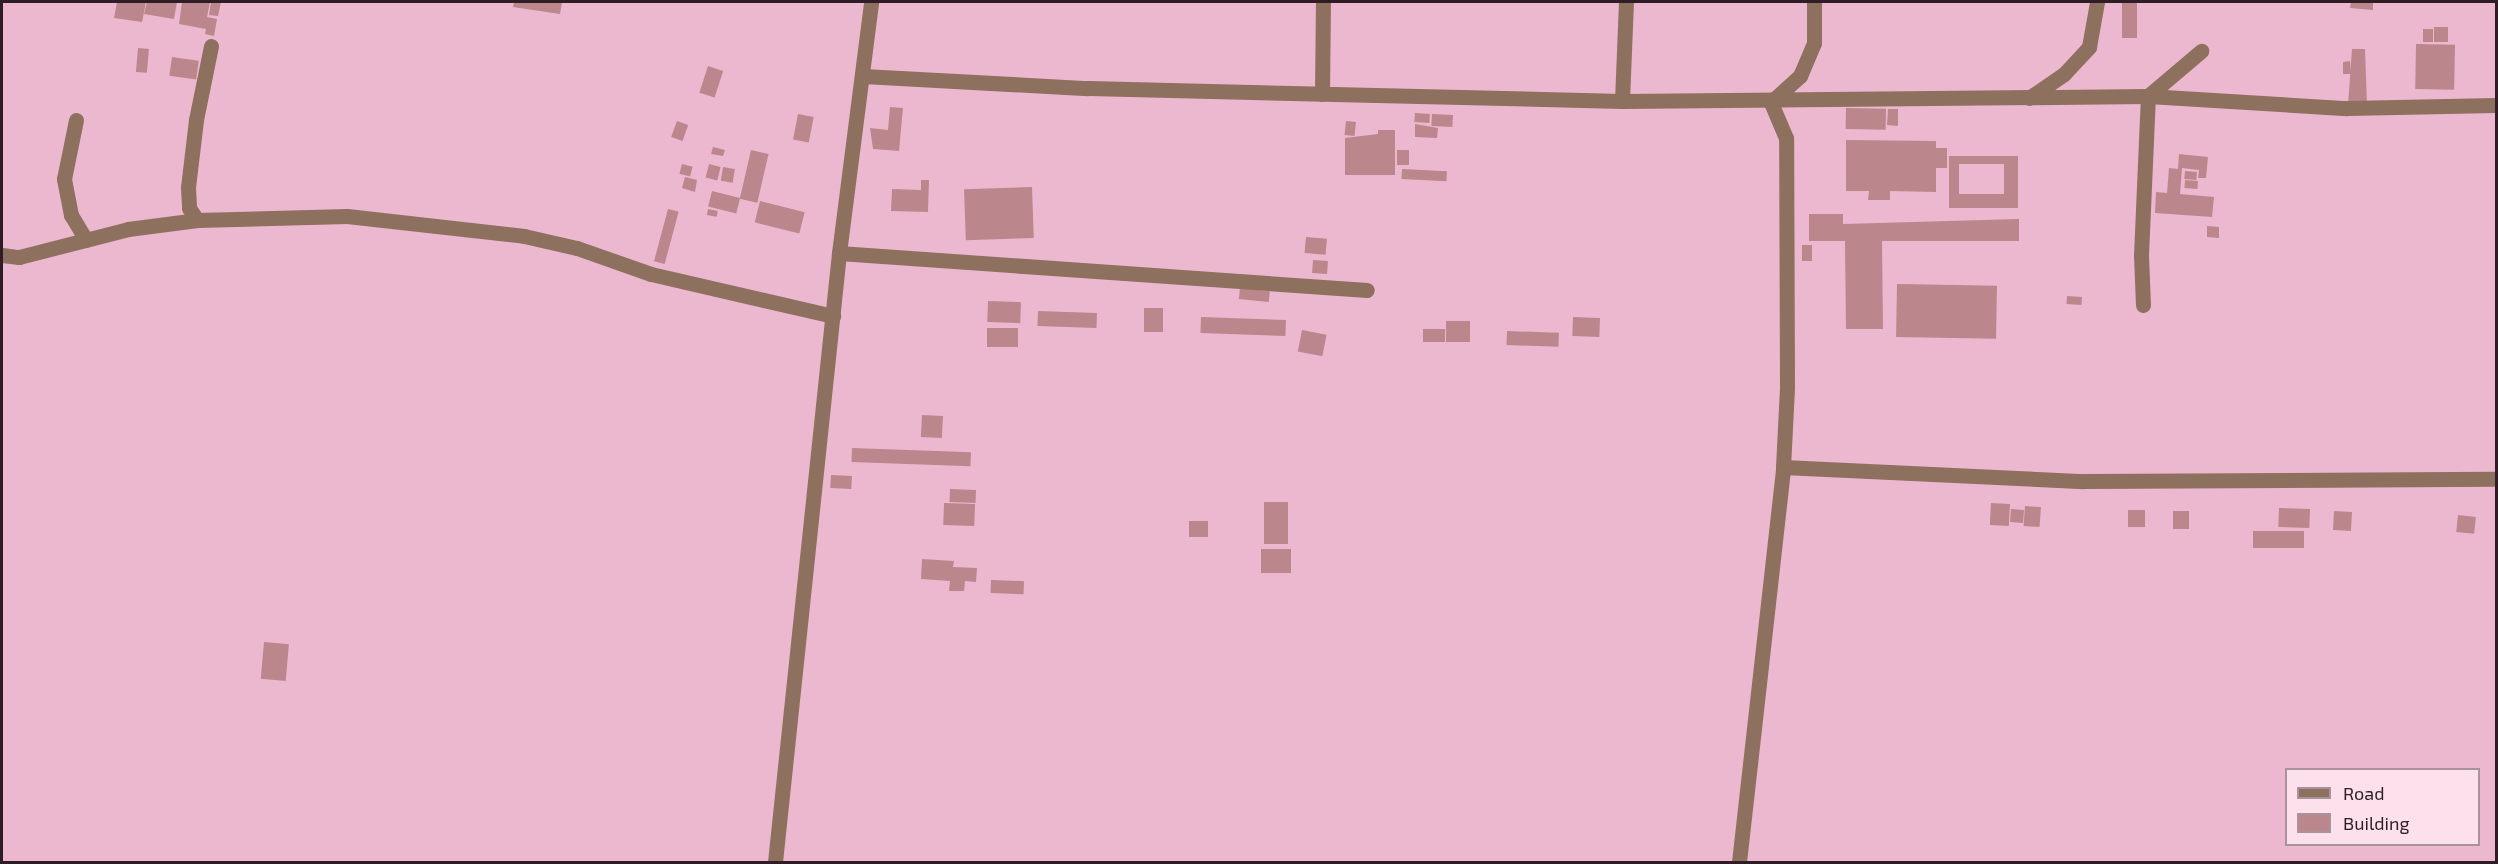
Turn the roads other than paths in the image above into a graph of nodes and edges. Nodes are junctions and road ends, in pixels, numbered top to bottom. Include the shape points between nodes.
1 (871, 2) edge
2 (1323, 2) edge
3 (1626, 2) edge
4 (1814, 2) edge
5 (2097, 2) edge
6 (211, 46) dead end
7 (2201, 51) dead end
8 (863, 76) junction
9 (1322, 94) junction
10 (2148, 96) junction
11 (2029, 98) junction
12 (1622, 101) junction
13 (1771, 102) junction
14 (2496, 105) edge
15 (76, 120) dead end
16 (197, 220) junction
17 (86, 240) junction
18 (839, 253) junction
19 (2, 255) edge
20 (1367, 290) dead end
21 (2143, 305) dead end
22 (833, 316) junction
23 (1783, 467) junction
24 (2496, 479) edge
25 (775, 862) edge
26 (1740, 862) edge

1 - 8 street
2 - 9 street
3 - 12 street
4 - 13 street via 1814,43 1800,76
5 - 11 street via 2089,46 2064,74
6 - 16 street via 188,187 189,208
7 - 10 street
8 - 9 street via 1088,88
8 - 18 street
9 - 12 street
10 - 11 street
10 - 14 street via 2347,108
10 - 21 street via 2141,255
11 - 13 street
12 - 13 street
13 - 23 street via 1786,138 1789,301
15 - 17 street via 64,178 71,215
16 - 17 street via 128,229
16 - 22 street via 347,216 524,236 577,248 651,274
17 - 19 street via 19,256
18 - 20 street
18 - 22 street
22 - 25 street
23 - 24 street via 2084,481
23 - 26 street

